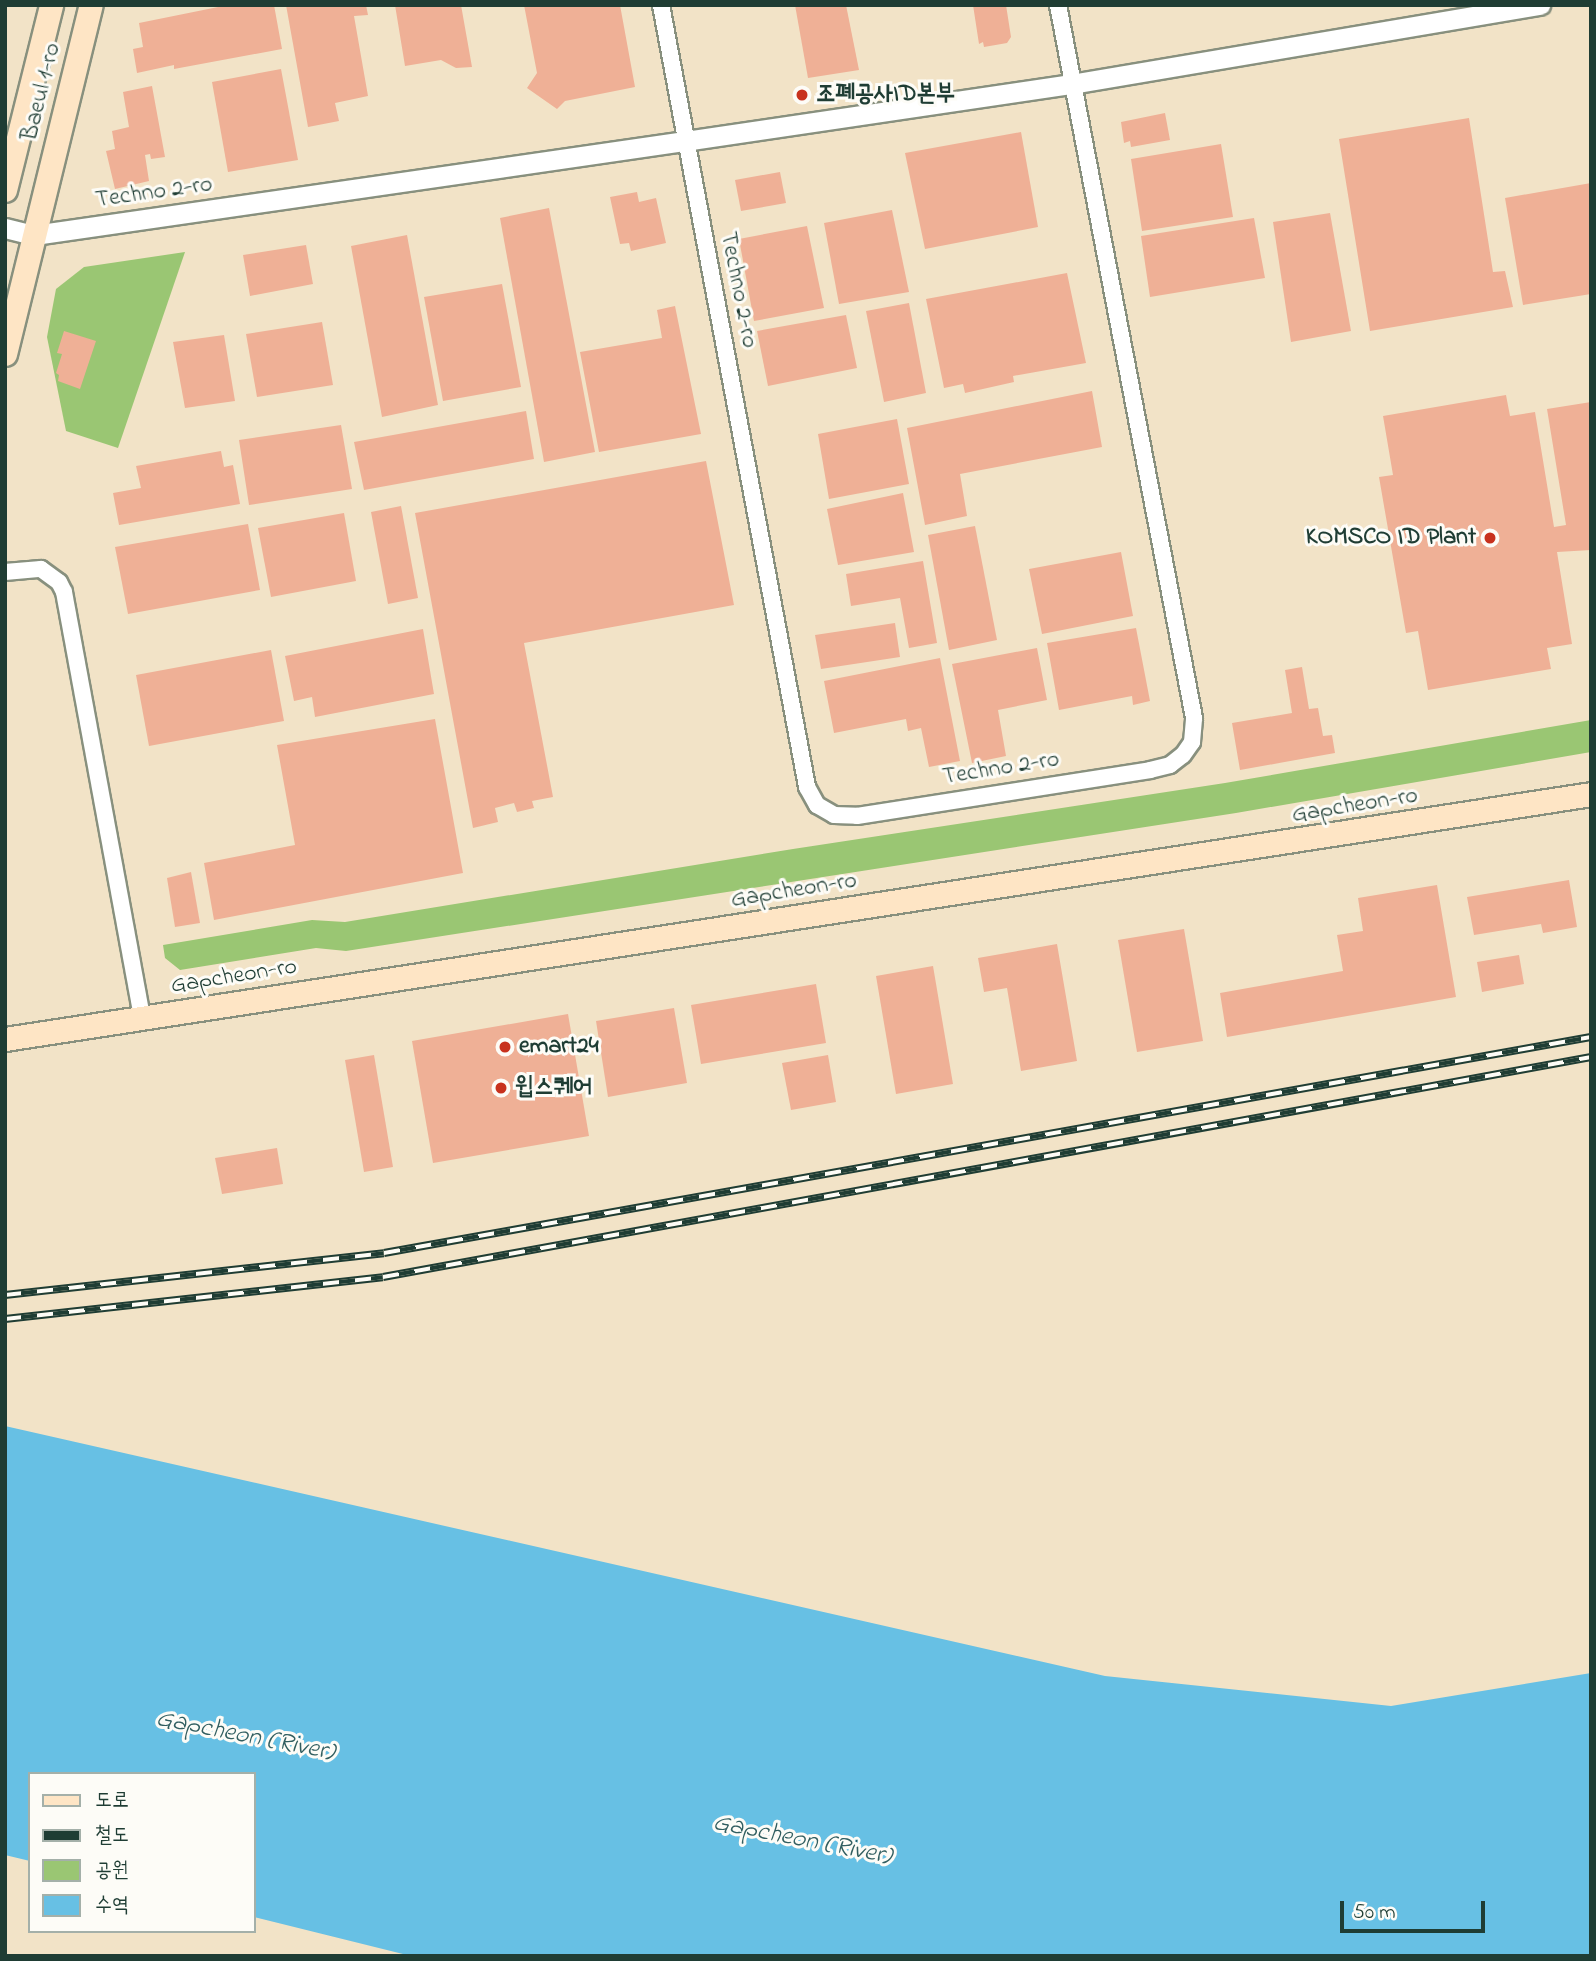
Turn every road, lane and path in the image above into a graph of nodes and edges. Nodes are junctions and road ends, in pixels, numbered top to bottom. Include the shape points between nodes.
1 (51, 5) edge
2 (91, 5) edge
3 (661, 5) edge
4 (1058, 5) edge
5 (1540, 5) edge
6 (1071, 84) junction
7 (685, 141) junction
8 (5, 190) edge
9 (5, 228) edge
10 (34, 235) junction
11 (5, 354) edge
12 (5, 572) edge
13 (1591, 794) edge
14 (142, 1017) junction
15 (5, 1039) edge

1 - 8 main road, Baeul 1-ro
2 - 10 main road, Baeul 1-ro
3 - 7 street, Techno 2-ro
4 - 6 street, Techno 2-ro
5 - 6 street, Techno 2-ro
6 - 7 street, Techno 2-ro
6 - 7 street, Techno 2-ro via 1194,718 1192,742 1170,765 1150,770 857,816 834,815 817,805 807,787
7 - 10 street, Techno 2-ro
9 - 10 street, Techno 2-ro
10 - 11 main road, Baeul 1-ro
12 - 14 street via 41,569 59,582 64,592
13 - 14 main road, Gapcheon-ro
14 - 15 main road, Gapcheon-ro

